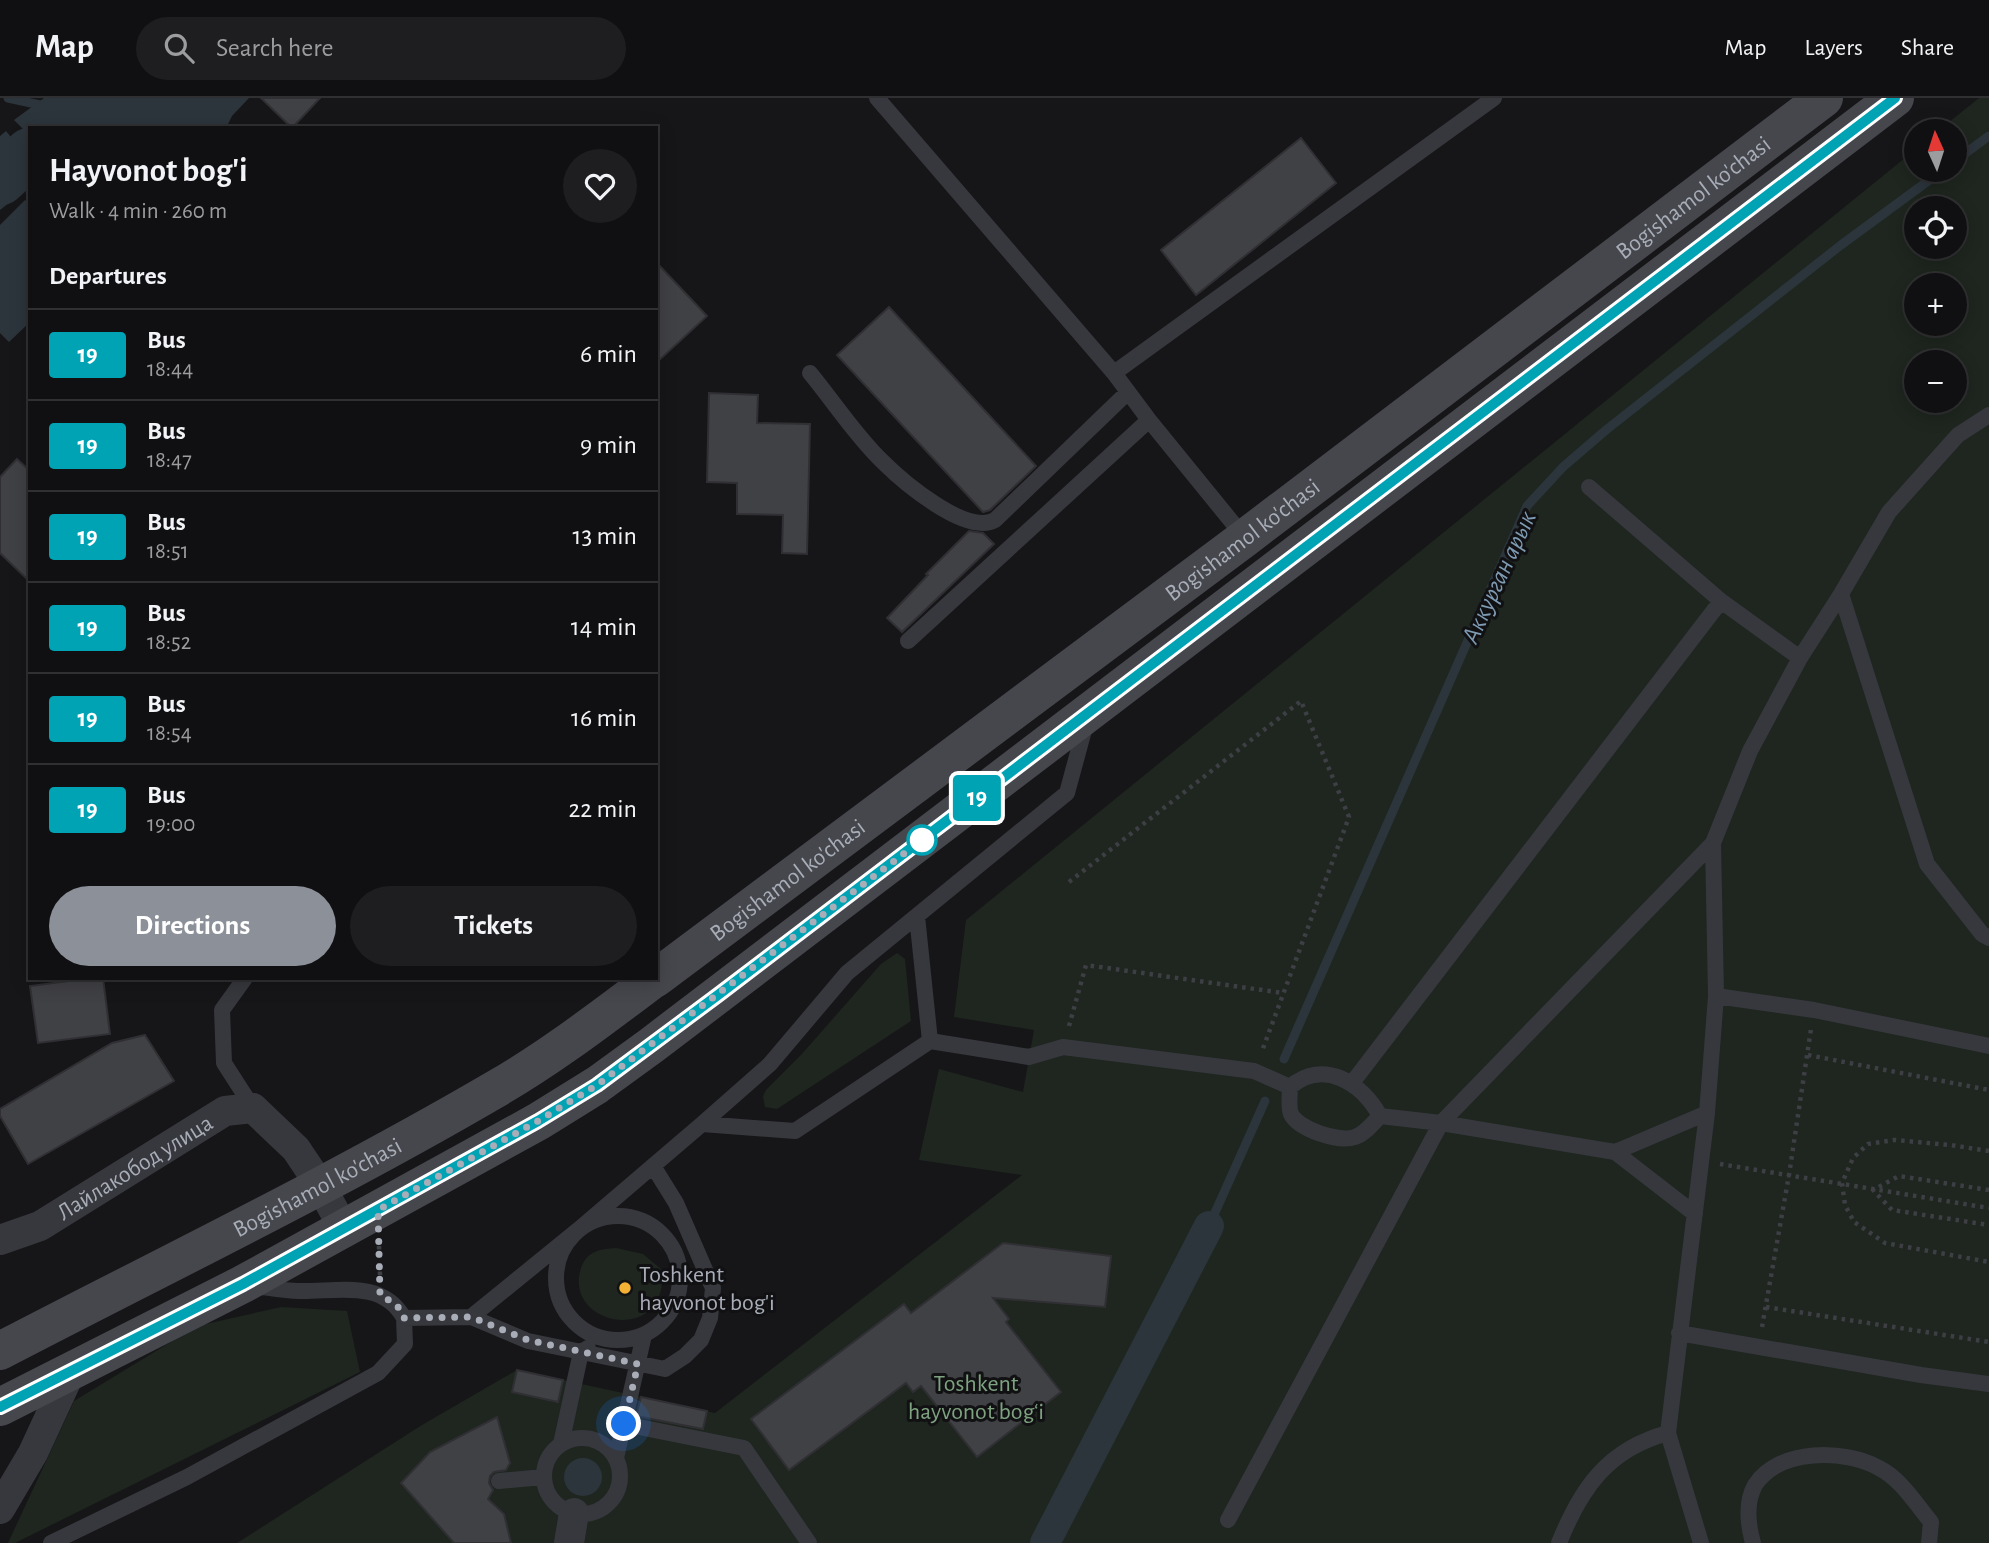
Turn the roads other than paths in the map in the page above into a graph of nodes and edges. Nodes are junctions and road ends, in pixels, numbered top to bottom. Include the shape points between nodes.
1 (877, 98) edge
2 (1494, 98) edge
3 (1824, 98) edge
4 (1895, 98) edge
5 (1640, 240) junction
6 (1666, 273) junction
7 (810, 373) dead end
8 (1114, 373) junction
9 (1128, 392) junction
10 (1989, 415) edge
11 (1149, 420) junction
12 (1589, 487) dead end
13 (1245, 538) junction
14 (1841, 594) junction
15 (1721, 601) junction
16 (908, 641) dead end
17 (1800, 658) junction
18 (1089, 713) junction
19 (1713, 843) junction
20 (917, 916) junction
21 (1989, 938) edge
22 (658, 977) edge
23 (244, 980) edge
24 (653, 980) edge
25 (1716, 996) junction
26 (930, 1041) junction
27 (1989, 1046) edge
28 (1352, 1083) junction
29 (1290, 1087) junction
30 (253, 1108) junction
31 (1707, 1113) junction
32 (1380, 1116) junction
33 (1441, 1123) junction
34 (702, 1124) junction
35 (1615, 1152) junction
36 (653, 1166) junction
37 (320, 1185) junction
38 (1695, 1214) junction
39 (344, 1229) junction
40 (578, 1230) junction
41 (0, 1240) edge
42 (243, 1284) junction
43 (471, 1317) junction
44 (404, 1318) junction
45 (1679, 1333) junction
46 (644, 1335) junction
47 (606, 1340) junction
48 (0, 1351) edge
49 (581, 1352) junction
50 (638, 1364) junction
51 (69, 1373) junction
52 (1989, 1384) edge
53 (0, 1407) edge
54 (624, 1424) junction
55 (1668, 1433) junction
56 (561, 1444) junction
57 (616, 1458) junction
58 (544, 1477) junction
59 (499, 1481) dead end
60 (0, 1509) edge
61 (574, 1513) junction
62 (1228, 1520) dead end
63 (51, 1543) edge
64 (569, 1543) edge
65 (809, 1543) edge
66 (1559, 1543) edge
67 (1701, 1543) edge
68 (1753, 1543) edge
69 (1929, 1543) edge

1 - 8 lane
2 - 8 lane
3 - 5 main road, Bogishamol ko'chasi
4 - 6 main road, Bogishamol ko'chasi
5 - 6 main road via 1642,264
5 - 13 main road, Bogishamol ko'chasi
6 - 18 main road, Bogishamol ko'chasi
7 - 9 lane via 882,461 944,511 987,525
8 - 9 lane
9 - 11 lane
10 - 14 lane via 1958,435 1889,512
11 - 13 lane
11 - 16 lane
12 - 15 lane
13 - 22 main road, Bogishamol ko'chasi
14 - 17 lane
14 - 21 lane via 1927,864
15 - 17 lane
15 - 28 lane
17 - 19 lane via 1750,751
18 - 20 lane via 1067,793
18 - 39 main road, Bogishamol ko'chasi via 597,1085
19 - 25 lane
19 - 33 lane
20 - 26 lane
20 - 34 lane via 847,973 770,1064
23 - 30 lane via 222,1010 224,1063
24 - 37 main road, Bogishamol ko'chasi via 495,1090
25 - 27 lane via 1814,1010
25 - 31 lane
26 - 29 lane via 1029,1057 1063,1047 1254,1071
26 - 34 lane via 795,1131
28 - 29 lane via 1318,1074 1301,1077
28 - 32 lane via 1369,1097
29 - 32 lane via 1290,1112 1298,1124 1335,1138 1352,1139
30 - 37 street via 296,1149
30 - 41 street, Лайлакобод улица via 225,1111 40,1226
31 - 35 lane
31 - 38 lane
32 - 33 lane
33 - 35 lane
33 - 62 lane
34 - 36 lane
35 - 38 lane
36 - 40 lane
36 - 50 lane via 676,1203 713,1288 710,1318 701,1340 665,1369
37 - 39 street
37 - 48 main road, Bogishamol ko'chasi
38 - 45 lane
39 - 42 main road, Bogishamol ko'chasi
40 - 43 lane
40 - 46 lane via 614,1216 651,1225 666,1237 681,1273 679,1292 660,1325
40 - 47 lane via 557,1264 556,1284 571,1320
42 - 44 lane via 300,1291 355,1289 397,1305
42 - 51 main road, Bogishamol ko'chasi
43 - 44 lane
43 - 49 lane via 528,1340
44 - 63 lane via 405,1344 378,1373 187,1477
45 - 52 lane
45 - 55 lane
46 - 47 lane
46 - 50 lane
47 - 49 lane
49 - 50 lane
49 - 56 lane
50 - 54 lane
51 - 53 main road, Bogishamol ko'chasi
51 - 60 street via 33,1453
54 - 57 lane
54 - 65 lane via 744,1448
55 - 66 lane via 1636,1443 1606,1465 1585,1492
55 - 67 lane
56 - 57 lane via 573,1439 598,1441
56 - 58 lane via 546,1464
57 - 61 lane via 620,1482 609,1504 598,1511
58 - 59 lane
58 - 61 lane via 552,1500
61 - 64 street
68 - 69 lane via 1749,1501 1756,1485 1782,1463 1826,1456 1856,1458 1901,1485 1931,1522

